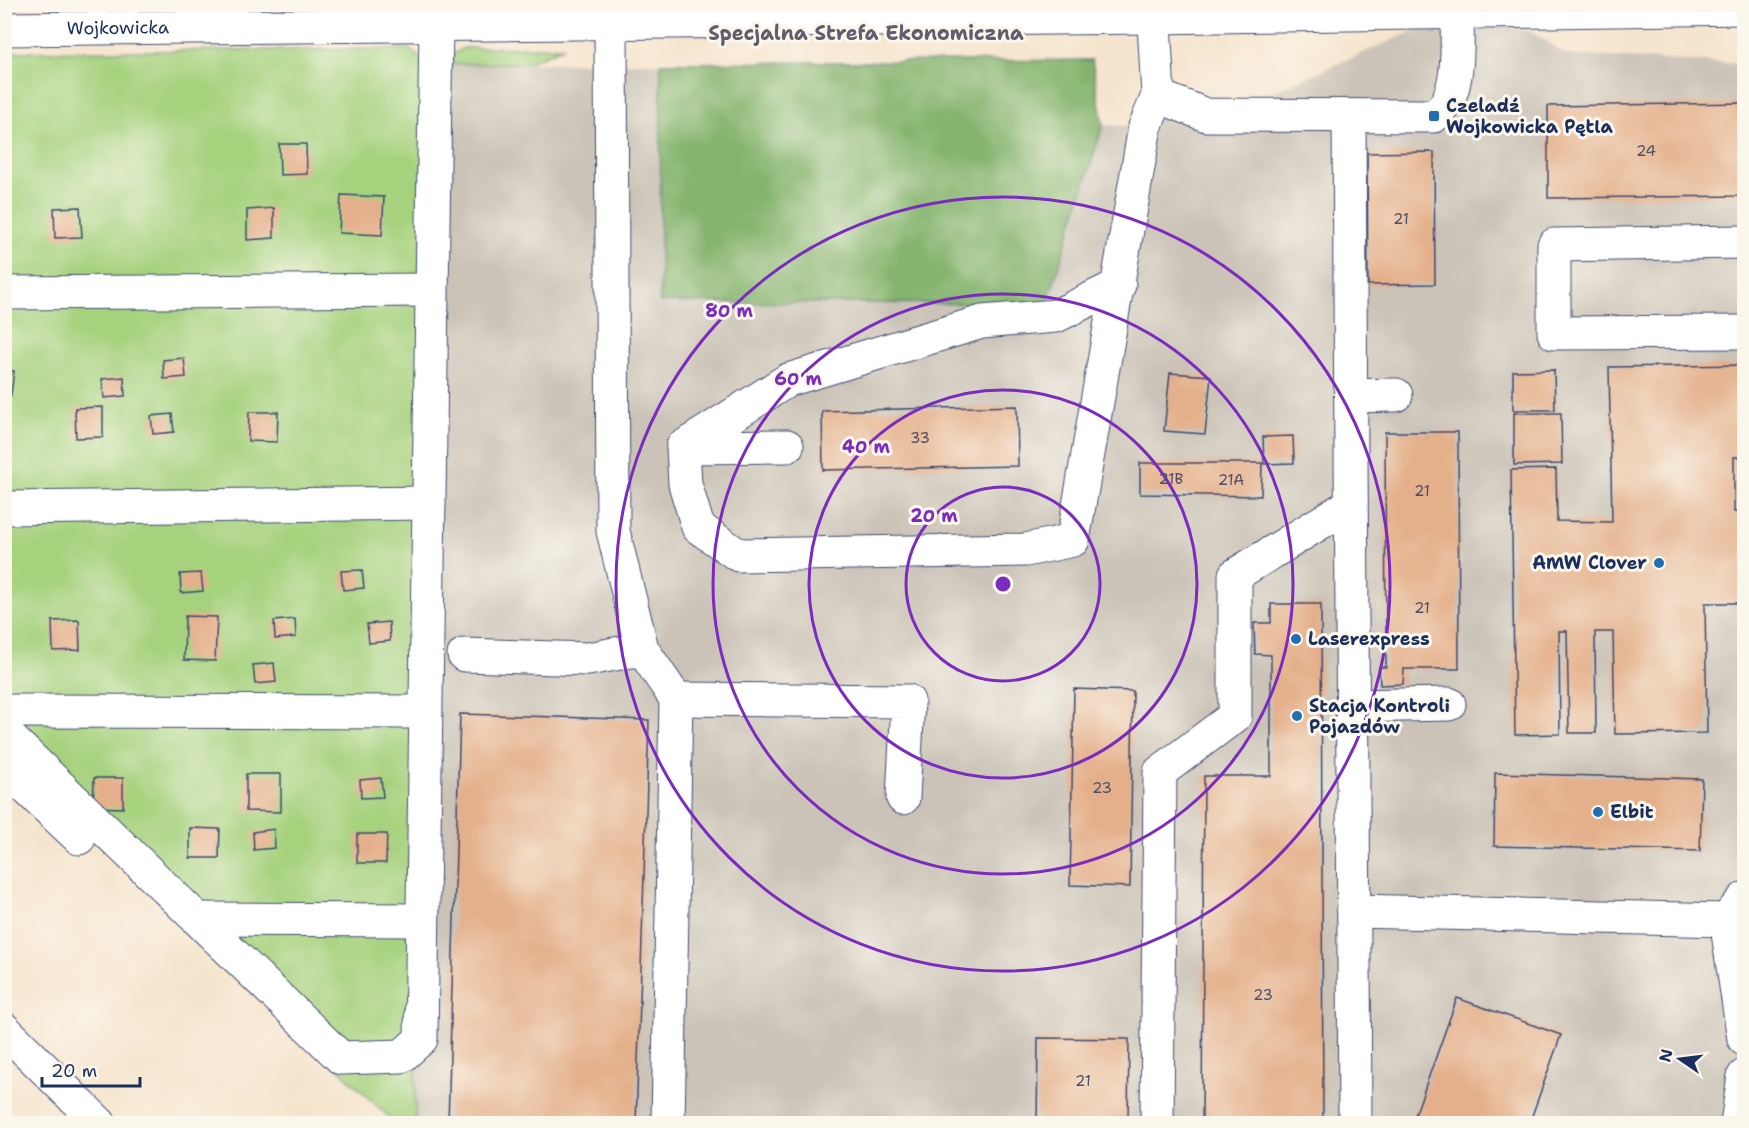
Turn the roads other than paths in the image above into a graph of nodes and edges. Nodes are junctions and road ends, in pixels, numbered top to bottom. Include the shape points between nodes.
1 (1744, 8) edge
2 (1154, 11) edge
3 (924, 12) edge
4 (1457, 12) junction
5 (611, 23) junction
6 (436, 25) junction
7 (4, 29) edge
8 (1158, 96) junction
9 (1349, 116) junction
10 (1744, 242) edge
11 (1119, 285) junction
12 (430, 290) junction
13 (4, 293) edge
14 (1744, 332) edge
15 (1396, 394) dead end
16 (1351, 396) junction
17 (787, 446) dead end
18 (683, 447) junction
19 (429, 503) junction
20 (1351, 504) junction
21 (4, 508) edge
22 (642, 649) junction
23 (464, 655) dead end
24 (676, 699) junction
25 (1449, 704) dead end
26 (1353, 706) junction
27 (4, 711) edge
28 (425, 712) junction
29 (4, 732) edge
30 (4, 767) edge
31 (903, 798) dead end
32 (80, 838) dead end
33 (1735, 909) edge
34 (1354, 910) junction
35 (198, 919) junction
36 (422, 920) junction
37 (4, 1029) edge
38 (1744, 1039) edge
39 (1744, 1076) edge
40 (100, 1124) edge
41 (668, 1124) edge
42 (1157, 1124) edge
43 (1355, 1124) edge
44 (1737, 1124) edge

1 - 4 street, Wojkowicka
2 - 3 street, Wojkowicka
2 - 4 street, Wojkowicka
2 - 8 street
3 - 5 street, Wojkowicka
4 - 9 street via 1452,97 1445,109 1434,116
5 - 6 street, Wojkowicka
5 - 22 street via 613,531
6 - 7 street, Wojkowicka
6 - 12 street
8 - 9 street via 1206,115
8 - 11 street via 1144,128
9 - 16 street
10 - 14 street via 1554,245 1554,333
11 - 18 street via 1056,316 982,322 788,380
11 - 18 street via 1073,540 1026,550 738,555 698,526 685,484
12 - 13 street
12 - 19 street
15 - 16 street
16 - 20 street
17 - 18 street
19 - 21 street
19 - 28 street
20 - 26 street
20 - 42 street via 1235,575 1235,716 1160,772
22 - 23 street via 588,658
22 - 24 street
24 - 31 street via 908,701
24 - 41 street
25 - 26 street
26 - 34 street
27 - 28 street
28 - 36 street
29 - 35 street
30 - 32 street
33 - 34 street
33 - 38 street
34 - 43 street
35 - 36 street
35 - 36 street via 341,1058 402,1056 421,1039
37 - 40 street
39 - 44 street

